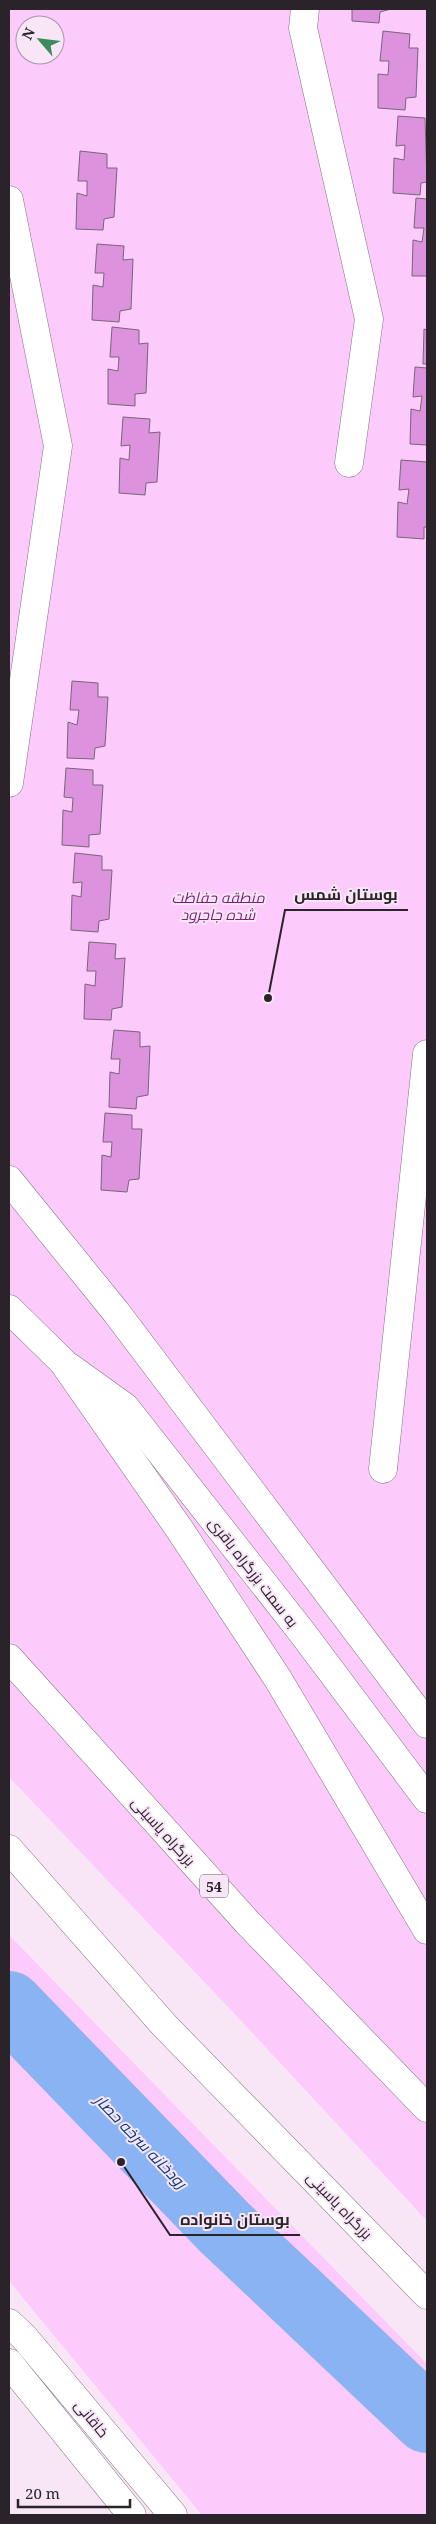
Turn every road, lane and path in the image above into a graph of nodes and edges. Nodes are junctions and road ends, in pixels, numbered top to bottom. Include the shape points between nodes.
1 (305, 9) edge
2 (9, 200) edge
3 (349, 463) dead end
4 (9, 783) edge
5 (427, 1054) edge
6 (422, 1145) edge
7 (9, 1180) edge
8 (9, 1309) edge
9 (63, 1362) junction
10 (383, 1469) dead end
11 (9, 1658) edge
12 (427, 1724) edge
13 (427, 1799) edge
14 (9, 1850) edge
15 (427, 1930) edge
16 (427, 2108) edge
17 (427, 2295) edge
18 (9, 2323) edge
19 (9, 2363) edge
20 (132, 2515) edge
21 (173, 2515) edge

1 - 3 main road via 303,28 368,319
2 - 4 main road via 58,446
5 - 6 main road
6 - 10 main road
7 - 12 main road via 116,1312
8 - 9 main road
9 - 13 main road, به سمت بزرگراه باقری via 125,1407 301,1631
9 - 15 main road via 180,1530 278,1680
11 - 16 main road, بزرگراه یاسینی / 54 via 247,1922
14 - 17 main road, بزرگراه یاسینی via 164,2025
18 - 21 main road, خاقانی
19 - 20 main road, خاقانی

